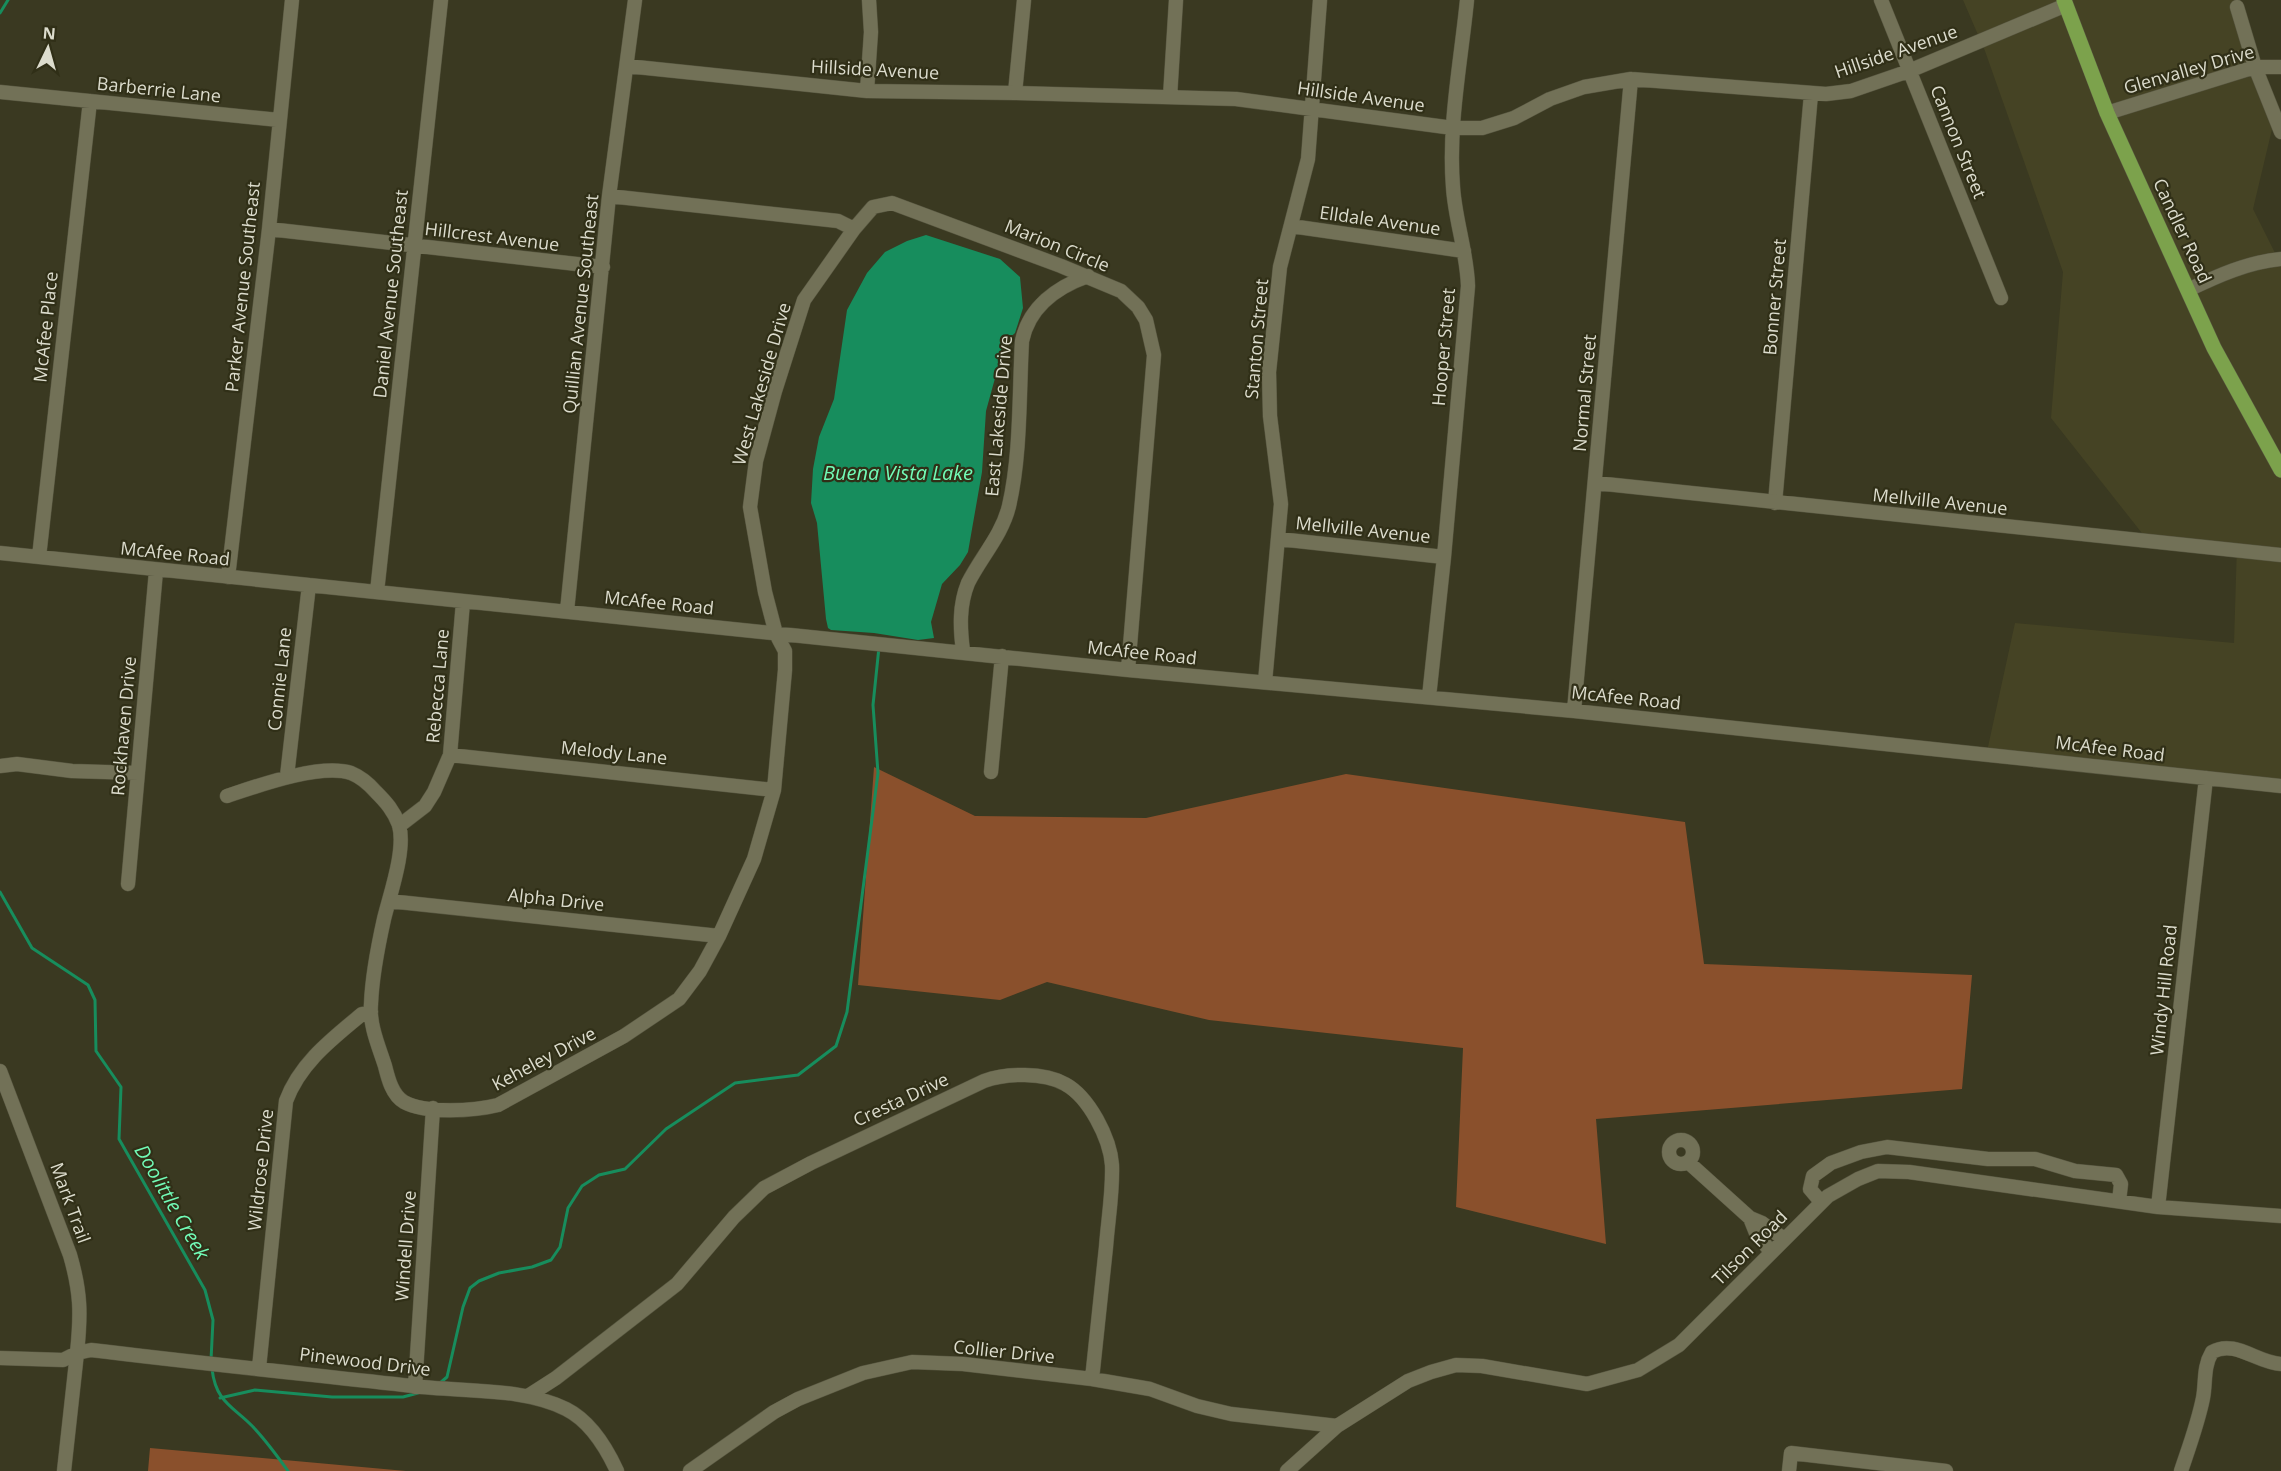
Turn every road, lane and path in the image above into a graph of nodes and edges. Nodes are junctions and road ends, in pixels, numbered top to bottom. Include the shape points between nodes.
1 (292, 0) edge
2 (441, 0) edge
3 (635, 0) edge
4 (869, 0) edge
5 (1024, 0) edge
6 (1176, 0) edge
7 (1320, 0) edge
8 (1467, 0) edge
9 (1881, 0) edge
10 (2065, 3) edge
11 (2237, 7) dead end
12 (627, 66) junction
13 (2255, 67) junction
14 (2281, 67) edge
15 (1909, 71) junction
16 (1631, 79) junction
17 (0, 92) edge
18 (867, 92) junction
19 (1015, 93) junction
20 (1811, 94) junction
21 (1170, 97) junction
22 (90, 101) junction
23 (1312, 108) junction
24 (2106, 112) junction
25 (279, 120) junction
26 (1453, 128) junction
27 (2281, 132) edge
28 (609, 196) junction
29 (1291, 226) junction
30 (269, 229) junction
31 (854, 229) junction
32 (415, 246) junction
33 (1464, 251) junction
34 (2281, 259) edge
35 (603, 267) junction
36 (1088, 276) junction
37 (2188, 290) junction
38 (2001, 298) dead end
39 (2281, 470) edge
40 (1596, 483) junction
41 (1775, 503) junction
42 (1279, 539) junction
43 (0, 553) edge
44 (2281, 555) edge
45 (39, 557) junction
46 (1444, 557) junction
47 (156, 571) junction
48 (228, 577) junction
49 (309, 585) junction
50 (377, 592) junction
51 (463, 602) junction
52 (567, 611) junction
53 (776, 634) junction
54 (963, 651) junction
55 (1002, 656) junction
56 (1128, 670) junction
57 (1265, 682) junction
58 (1429, 697) junction
59 (1574, 711) junction
60 (450, 755) junction
61 (0, 766) edge
62 (991, 772) dead end
63 (138, 773) junction
64 (287, 776) junction
65 (2206, 778) junction
66 (2281, 786) edge
67 (774, 790) junction
68 (227, 796) dead end
69 (399, 826) junction
70 (128, 884) dead end
71 (389, 901) junction
72 (719, 936) junction
73 (371, 1012) junction
74 (0, 1071) edge
75 (433, 1108) junction
76 (1688, 1162) dead end
77 (2118, 1201) junction
78 (1821, 1202) junction
79 (2158, 1207) junction
80 (2281, 1216) edge
81 (1750, 1218) junction
82 (1784, 1239) junction
83 (1771, 1252) junction
84 (77, 1353) junction
85 (0, 1358) edge
86 (2281, 1364) edge
87 (259, 1368) junction
88 (1092, 1380) junction
89 (415, 1387) junction
90 (528, 1396) junction
91 (1337, 1426) junction
92 (64, 1471) edge
93 (617, 1471) edge
94 (690, 1471) edge
95 (1287, 1471) edge
96 (1789, 1471) edge
97 (1946, 1471) edge
98 (2181, 1471) edge

1 - 25 street, Parker Avenue Southeast
2 - 32 street, Daniel Avenue Southeast
3 - 12 street, Quillian Avenue Southeast
4 - 18 street
5 - 19 street
6 - 21 street
7 - 23 street, Stanton Street
8 - 26 street, Hooper Street
9 - 15 street, Cannon Street
10 - 15 street, Hillside Avenue
10 - 24 main road, Candler Road
11 - 13 street
12 - 18 street, Hillside Avenue
12 - 28 street, Quillian Avenue Southeast
13 - 14 street, Glenvalley Drive
13 - 24 street, Glenvalley Drive
13 - 27 street
15 - 20 street, Hillside Avenue via 1851,91
15 - 38 street, Cannon Street
16 - 20 street, Hillside Avenue
16 - 26 street, Hillside Avenue via 1584,87 1482,128
16 - 40 street, Normal Street
17 - 22 street, Barberrie Lane
18 - 19 street, Hillside Avenue
19 - 21 street, Hillside Avenue
20 - 41 street, Bonner Street
21 - 23 street, Hillside Avenue via 1236,99
22 - 25 street, Barberrie Lane
22 - 45 street, McAfee Place
23 - 26 street, Hillside Avenue
23 - 29 street, Stanton Street via 1308,159
24 - 37 main road, Candler Road
25 - 30 street, Parker Avenue Southeast
26 - 33 street, Hooper Street via 1453,186
28 - 31 street via 838,221
28 - 35 street, Quillian Avenue Southeast
29 - 33 street, Elldale Avenue
29 - 42 street, Stanton Street via 1281,267 1269,372 1281,504
30 - 32 street, Hillcrest Avenue
30 - 48 street, Parker Avenue Southeast
31 - 36 street, Marion Circle via 873,207 892,203
31 - 53 street, West Lakeside Drive via 804,300 756,461 750,507
32 - 35 street, Hillcrest Avenue
32 - 50 street, Daniel Avenue Southeast
33 - 46 street, Hooper Street via 1467,310
34 - 37 street via 2263,260
35 - 52 street, Quillian Avenue Southeast
36 - 54 street, East Lakeside Drive via 1042,303 1024,330 1014,478 1004,524 965,594 960,626
36 - 56 street, Marion Circle via 1121,291 1138,307 1150,332 1154,355
37 - 39 main road, Candler Road via 2214,348
40 - 41 street, Mellville Avenue
40 - 59 street, Normal Street
41 - 44 street, Mellville Avenue
42 - 46 street, Mellville Avenue
42 - 57 street, Stanton Street
43 - 45 street, McAfee Road
45 - 47 street, McAfee Road
46 - 58 street, Hooper Street
47 - 48 street, McAfee Road
47 - 63 street, Rockhaven Drive
48 - 49 street, McAfee Road
49 - 50 street, McAfee Road
49 - 64 street, Connie Lane
50 - 51 street, McAfee Road
51 - 52 street, McAfee Road
51 - 60 street, Rebecca Lane
52 - 53 street, McAfee Road
53 - 54 street, McAfee Road
53 - 67 street, Keheley Drive via 785,651 785,670
54 - 55 street, McAfee Road
55 - 56 street, McAfee Road
55 - 62 street
56 - 57 street, McAfee Road
57 - 58 street, McAfee Road
58 - 59 street, McAfee Road
59 - 65 street, McAfee Road
60 - 67 street, Melody Lane
60 - 69 street, Rebecca Lane via 425,806
61 - 63 street
63 - 70 street, Rockhaven Drive
64 - 68 street
64 - 69 street via 349,772 368,783 391,807
65 - 66 street, McAfee Road
65 - 79 street, Windy Hill Road
67 - 72 street, Keheley Drive via 754,859
69 - 71 street, Keheley Drive via 399,854
71 - 72 street, Alpha Drive
71 - 73 street, Keheley Drive
72 - 75 street, Keheley Drive via 679,999 624,1036 498,1106 465,1111
73 - 75 street, Keheley Drive via 388,1078 397,1096 415,1106
73 - 87 street, Wildrose Drive via 362,1014 320,1048 297,1077 286,1101
74 - 84 street, Mark Trail via 78,1283 81,1315
75 - 89 street, Windell Drive
76 - 81 street
77 - 78 street, Tilson Road via 1878,1171
77 - 78 street via 2121,1184 2116,1175 2074,1171 2035,1159 1988,1159 1887,1147 1831,1163 1813,1176 1810,1189
77 - 79 street, Tilson Road
78 - 82 street, Tilson Road
79 - 80 street, Tilson Road
81 - 82 street
81 - 83 street
82 - 83 street, Tilson Road
83 - 91 street, Tilson Road via 1679,1345 1638,1370 1587,1384 1456,1365 1408,1381
84 - 85 street via 63,1360
84 - 87 street, Pinewood Drive via 91,1350
84 - 92 street, Mark Trail
86 - 98 street via 2265,1362 2231,1347 2212,1352 2198,1421
87 - 89 street, Pinewood Drive
88 - 90 street, Cresta Drive via 1112,1166 1097,1120 1072,1088 1054,1079 1032,1076 984,1081 764,1188 734,1216 677,1284
88 - 91 street, Collier Drive via 1150,1389 1231,1414
88 - 94 street, Collier Drive via 929,1362 885,1366 798,1399
89 - 90 street, Pinewood Drive
90 - 93 street, Pinewood Drive via 567,1409 581,1419 596,1435
91 - 95 street, Tilson Road
96 - 97 street via 1791,1453

